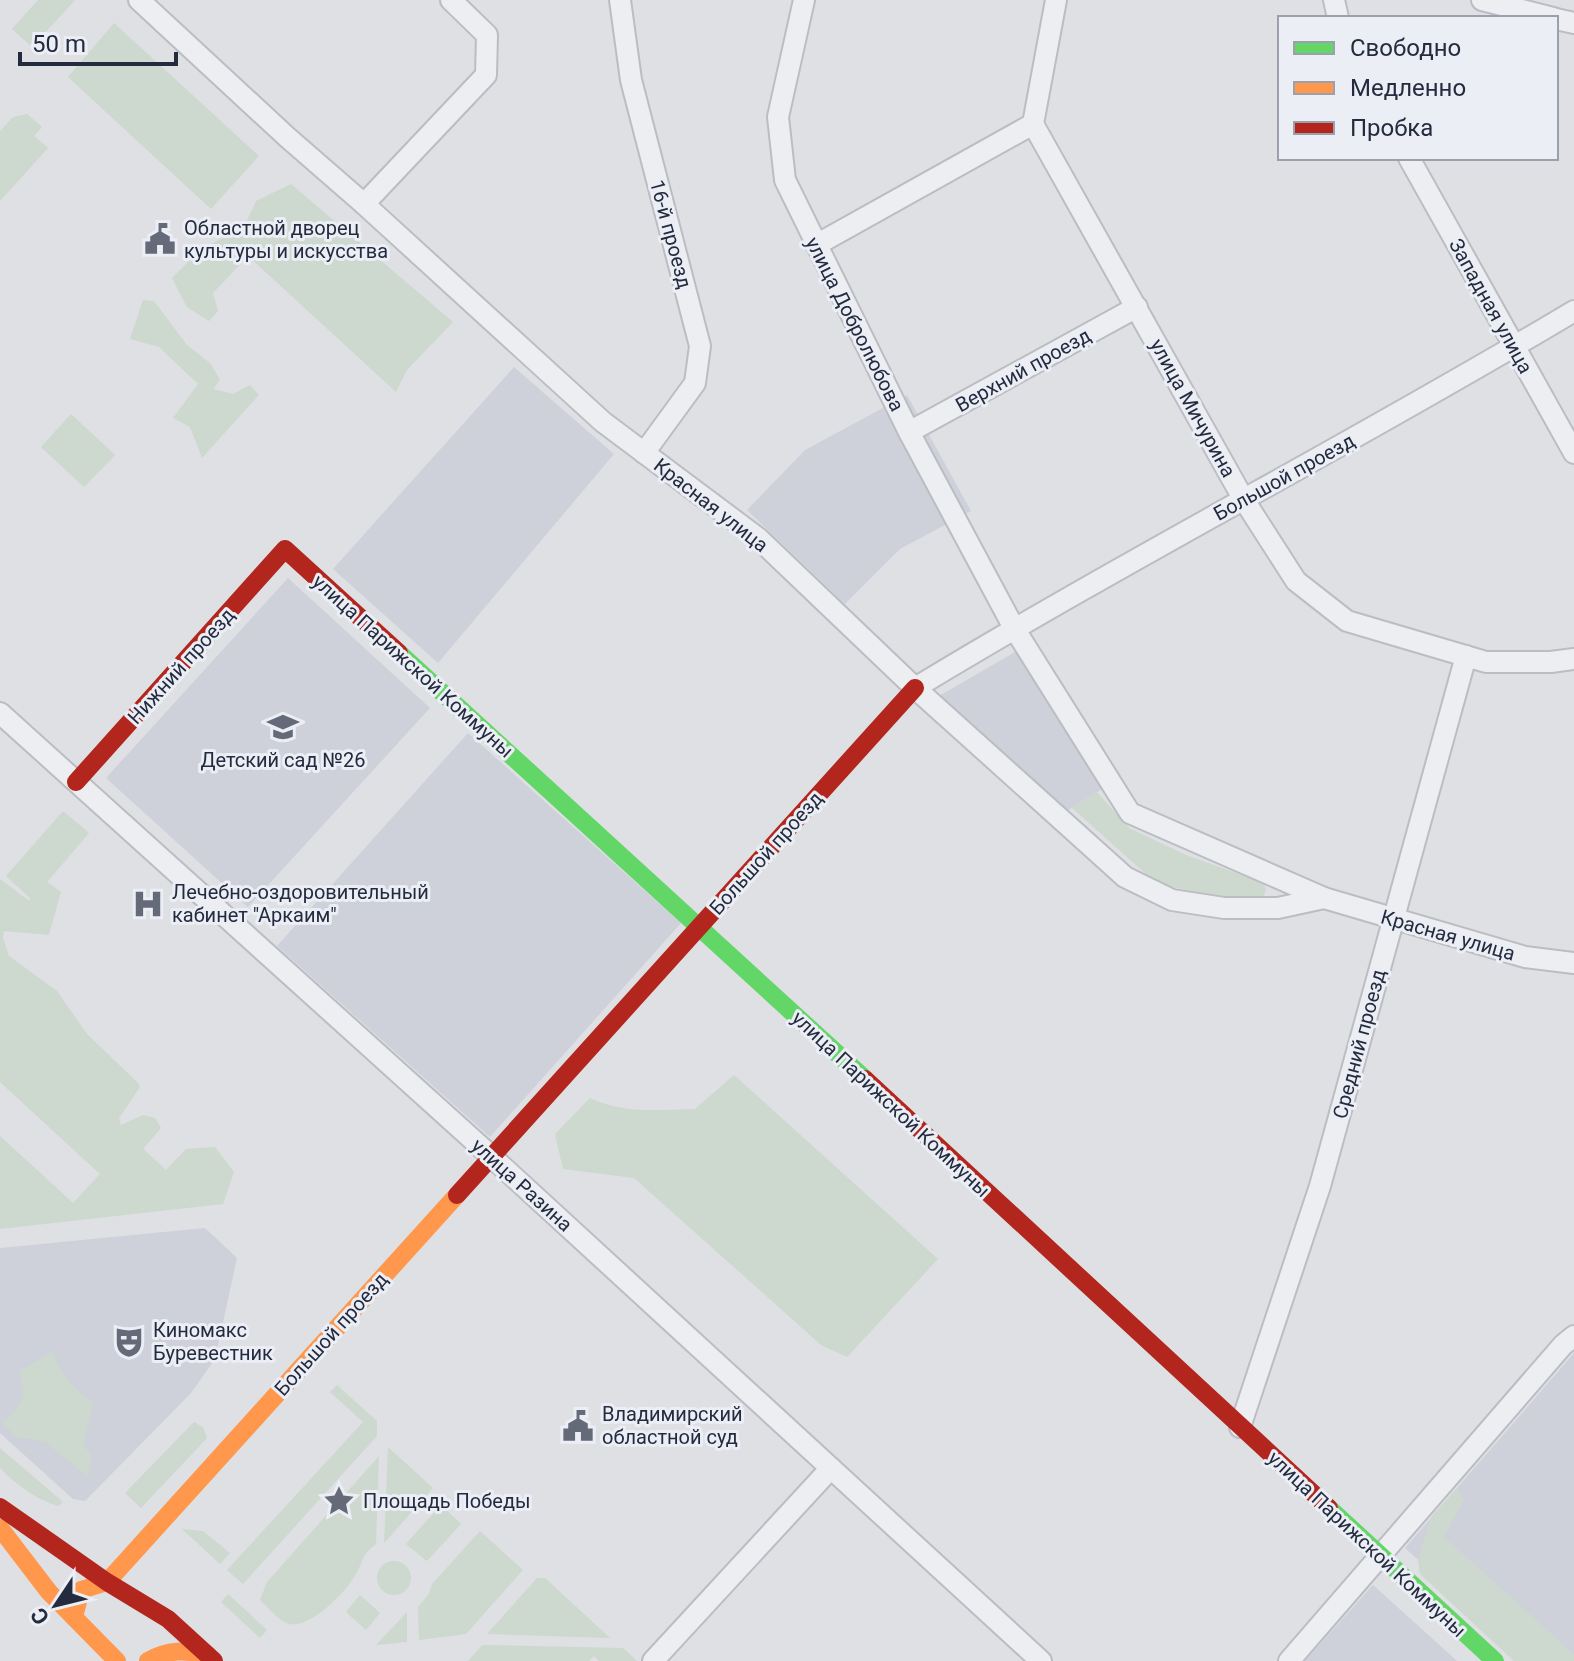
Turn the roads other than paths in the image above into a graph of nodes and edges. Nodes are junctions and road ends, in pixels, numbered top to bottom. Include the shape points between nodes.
1 (139, 0) edge
2 (451, 0) edge
3 (620, 0) edge
4 (804, 0) edge
5 (1056, 0) edge
6 (1482, 0) edge
7 (1546, 16) edge
8 (1033, 124) junction
9 (1410, 160) edge
10 (364, 204) junction
11 (816, 245) junction
12 (1137, 307) junction
13 (1574, 311) edge
14 (1513, 347) junction
15 (909, 432) junction
16 (644, 453) junction
17 (1574, 453) edge
18 (1244, 500) junction
19 (285, 549) joint
20 (1014, 628) junction
21 (1466, 656) junction
22 (1574, 659) edge
23 (915, 688) junction
24 (0, 713) edge
25 (76, 782) junction
26 (1324, 898) junction
27 (1393, 919) junction
28 (699, 927) junction
29 (1574, 963) edge
30 (492, 1157) junction
31 (1574, 1336) edge
32 (1240, 1427) junction
33 (831, 1468) junction
34 (0, 1507) edge
35 (0, 1528) edge
36 (1382, 1557) junction
37 (107, 1582) junction
38 (74, 1617) junction
39 (211, 1658) edge
40 (117, 1661) edge
41 (148, 1661) edge
42 (653, 1661) edge
43 (1041, 1661) edge
44 (1289, 1661) edge
45 (1495, 1661) edge

1 - 10 street, Красная улица
2 - 10 street via 487,35 486,75
3 - 16 street, 16-й проезд via 631,80 700,346 695,383
4 - 11 street, улица Добролюбова via 778,117 785,180
5 - 8 street
6 - 7 street
8 - 11 street
8 - 12 street, улица Мичурина
9 - 14 street, Западная улица
10 - 16 street, Красная улица via 603,422
11 - 15 street, улица Добролюбова
12 - 15 street, Верхний проезд
12 - 18 street, улица Мичурина
13 - 14 street, Большой проезд
14 - 17 street, Западная улица
14 - 18 street, Большой проезд
15 - 20 street, улица Добролюбова
16 - 23 street, Красная улица via 758,538
18 - 20 street, Большой проезд
18 - 21 street, улица Мичурина via 1296,581 1347,621
19 - 25 street, Нижний проезд
19 - 28 street, улица Парижской Коммуны
20 - 23 street, Большой проезд
20 - 26 street, Красная улица via 1130,813
21 - 22 street, улица Мичурина via 1486,662
21 - 27 street, Средний проезд
23 - 26 street, Красная улица via 1125,877 1172,900 1224,908 1278,908
23 - 28 street, Большой проезд
24 - 25 street, улица Разина
25 - 30 street, улица Разина
26 - 27 street, Красная улица
27 - 29 street, Красная улица via 1525,957
27 - 32 street, Средний проезд via 1320,1186
28 - 30 street, Большой проезд
28 - 32 street, улица Парижской Коммуны
30 - 33 street, улица Разина
30 - 37 street, Большой проезд
31 - 36 street
32 - 36 street, улица Парижской Коммуны
33 - 42 street
33 - 43 street, улица Разина
34 - 37 street
35 - 38 street
36 - 44 street
36 - 45 street, улица Парижской Коммуны
37 - 38 street, Большой проезд via 81,1590
37 - 39 street via 168,1619
38 - 40 street
39 - 41 street via 177,1649

